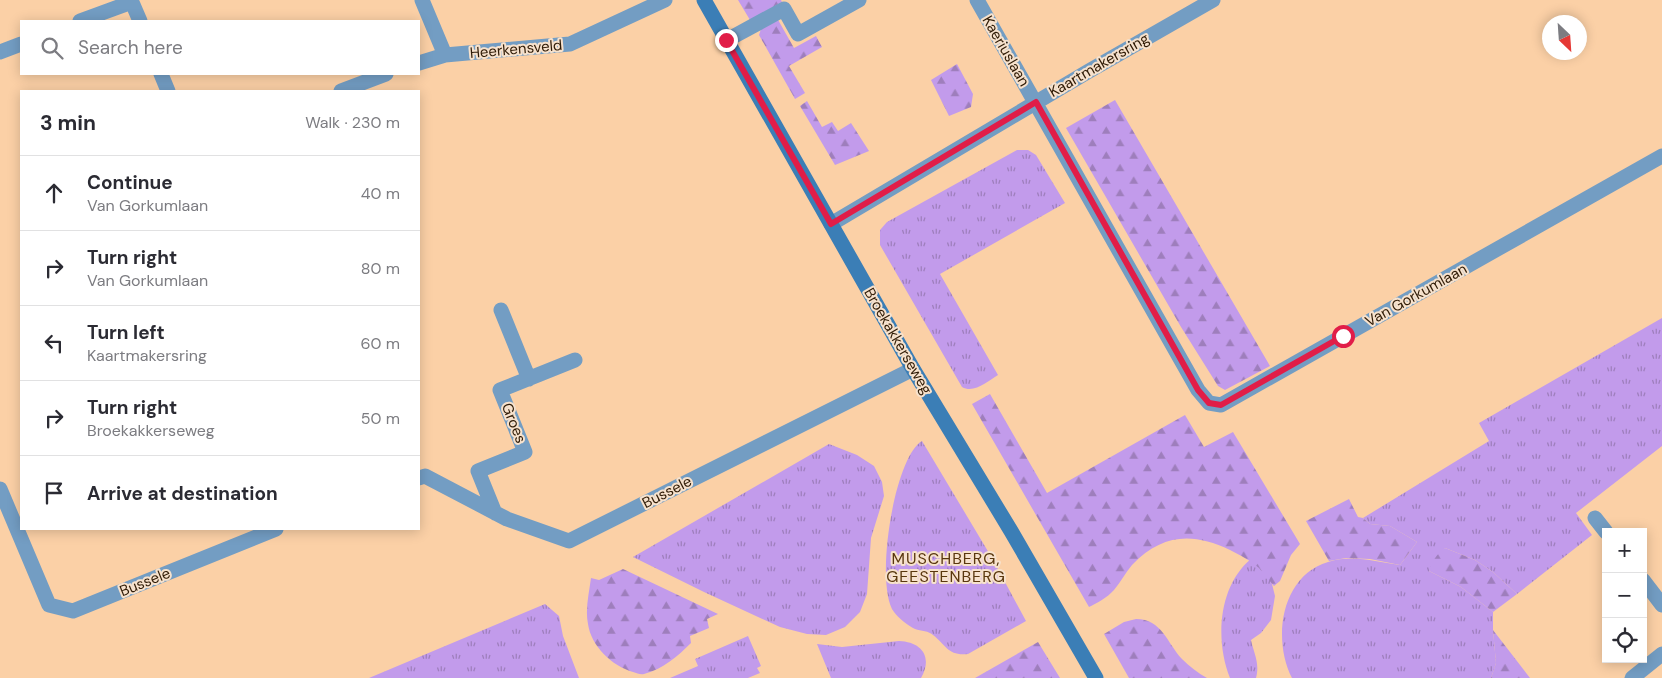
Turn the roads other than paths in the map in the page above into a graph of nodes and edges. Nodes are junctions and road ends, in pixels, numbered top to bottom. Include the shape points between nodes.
1 (422, 0) edge
2 (665, 0) edge
3 (704, 0) edge
4 (859, 0) edge
5 (977, 0) edge
6 (1213, 0) edge
7 (131, 1) edge
8 (83, 20) edge
9 (140, 20) edge
10 (726, 40) junction
11 (20, 44) edge
12 (0, 52) edge
13 (445, 55) junction
14 (420, 63) edge
15 (161, 75) edge
16 (383, 75) edge
17 (168, 90) edge
18 (344, 90) edge
19 (1036, 102) junction
20 (1662, 156) edge
21 (831, 224) junction
22 (501, 310) dead end
23 (575, 360) dead end
24 (913, 369) junction
25 (529, 379) junction
26 (420, 478) edge
27 (0, 489) edge
28 (495, 512) junction
29 (1595, 518) dead end
30 (1603, 528) edge
31 (274, 530) edge
32 (1647, 585) edge
33 (1662, 605) edge
34 (1662, 654) edge
35 (1096, 678) edge
36 (1632, 678) edge

1 - 13 street
2 - 13 street, Heerkensveld via 570,44
3 - 10 street, Broekakkerseweg
4 - 10 street via 798,34 784,9
5 - 19 street, Kaeriuslaan
6 - 19 street, Kaartmakersring
7 - 8 street
7 - 9 street
10 - 21 street, Broekakkerseweg
11 - 12 street
13 - 14 street, Heerkensveld
15 - 17 street
16 - 18 street
19 - 20 street, Van Gorkumlaan via 1198,390 1209,403 1221,405
19 - 21 street, Kaartmakersring
21 - 24 street, Broekakkerseweg
22 - 25 street
23 - 25 street, Groes
24 - 28 street, Bussele via 569,541
24 - 35 street, Broekakkerseweg
25 - 28 street, Groes via 500,390 525,452 478,471
26 - 28 street, Bussele via 424,476
27 - 31 street, Bussele via 49,605 73,611
29 - 30 street
32 - 33 street
34 - 36 street

